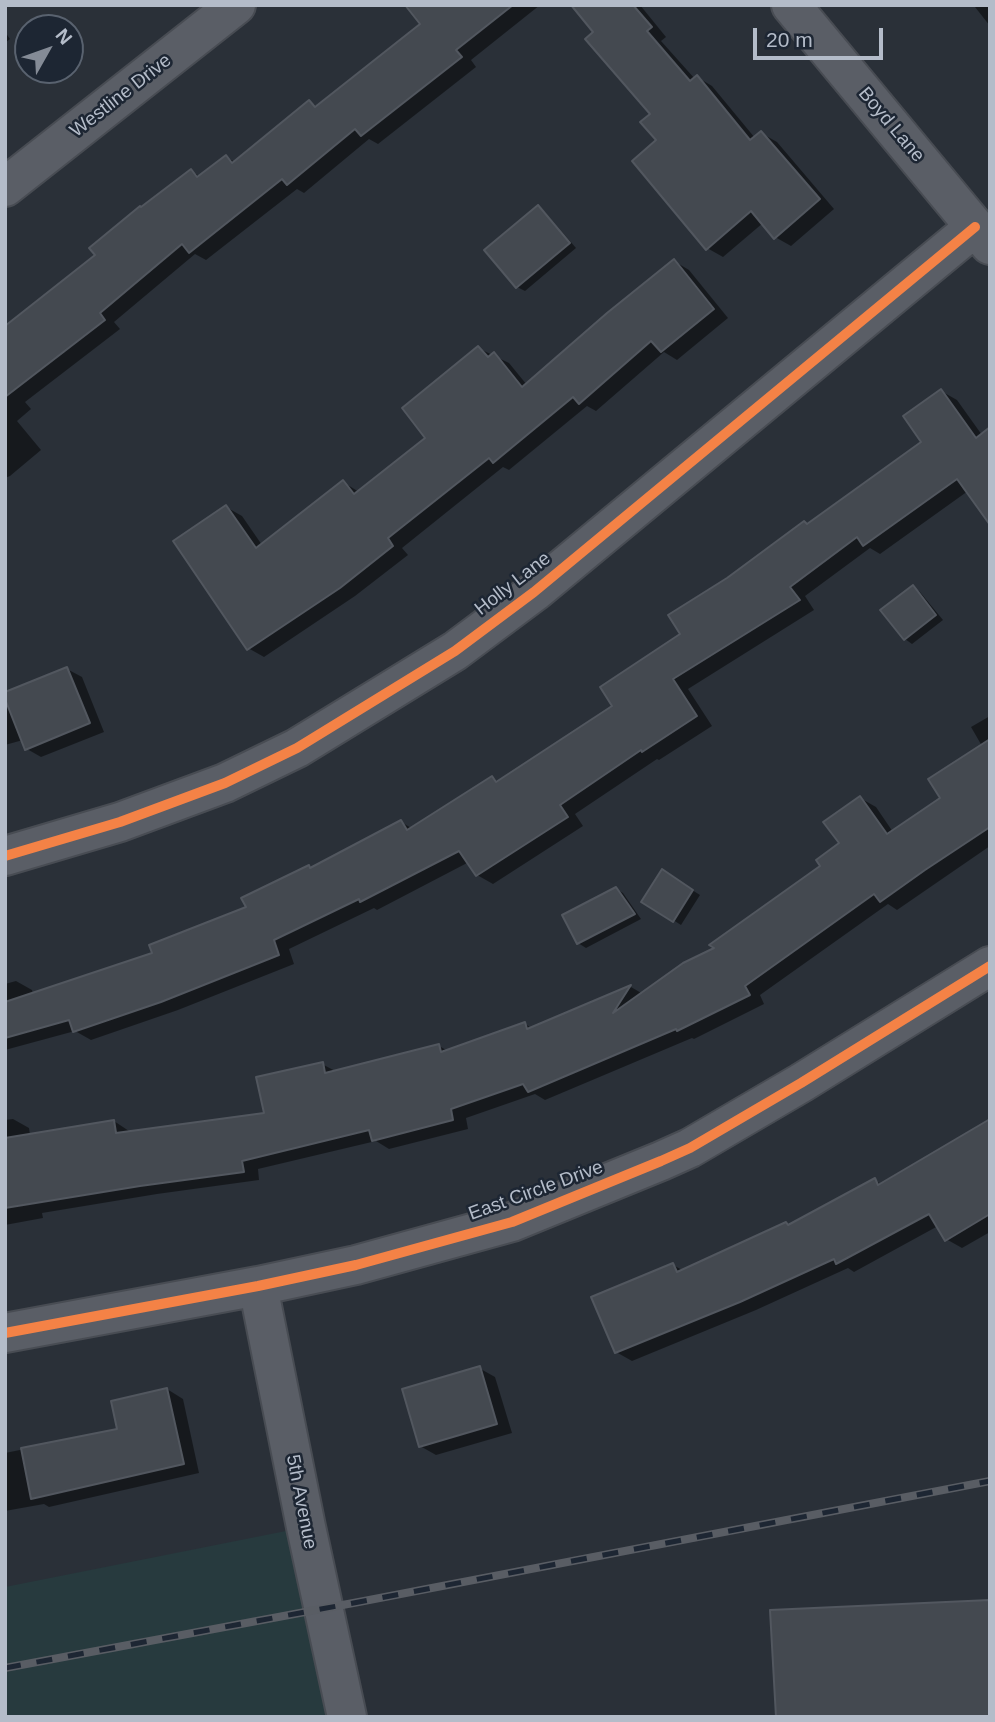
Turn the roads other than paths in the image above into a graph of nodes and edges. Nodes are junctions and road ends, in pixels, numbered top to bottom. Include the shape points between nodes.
1 (236, 5) edge
2 (792, 5) edge
3 (5, 187) edge
4 (982, 236) edge
5 (5, 856) edge
6 (990, 966) edge
7 (258, 1286) junction
8 (5, 1334) edge
9 (347, 1717) edge

1 - 3 street, Westline Drive
2 - 4 street, Boyd Lane
4 - 5 street, Holly Lane via 454,651 297,748 225,783 120,822
6 - 7 street, East Circle Drive via 801,1083 662,1161 512,1222 356,1265
7 - 8 street, East Circle Drive
7 - 9 street, 5th Avenue

